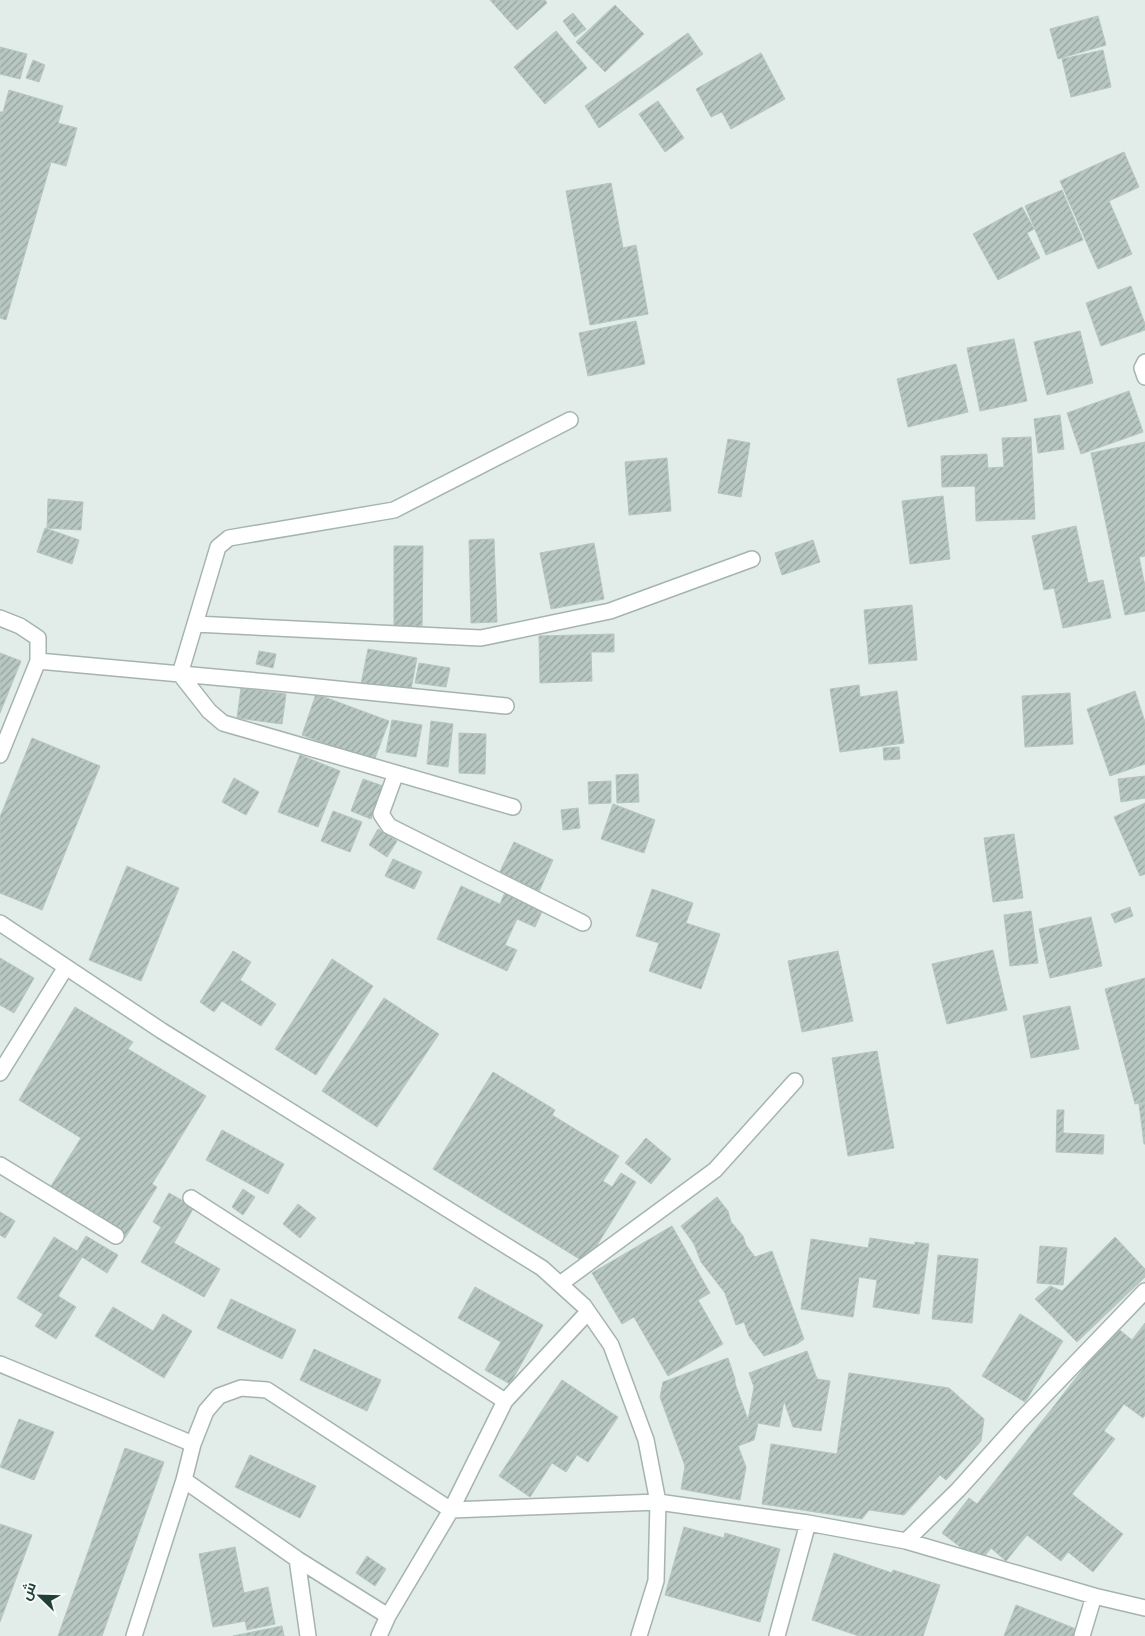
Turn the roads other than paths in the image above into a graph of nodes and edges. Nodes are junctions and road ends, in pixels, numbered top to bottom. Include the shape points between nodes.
1 (1145, 362) edge
2 (1145, 377) edge
3 (570, 420) dead end
4 (752, 559) dead end
5 (0, 618) edge
6 (195, 624) junction
7 (38, 661) junction
8 (180, 674) junction
9 (506, 706) dead end
10 (0, 755) edge
11 (396, 773) junction
12 (513, 807) dead end
13 (0, 923) edge
14 (583, 923) dead end
15 (66, 967) junction
16 (0, 1073) edge
17 (795, 1081) dead end
18 (0, 1165) edge
19 (191, 1198) dead end
20 (116, 1236) dead end
21 (560, 1284) junction
22 (1145, 1291) edge
23 (588, 1312) junction
24 (0, 1364) edge
25 (505, 1401) junction
26 (193, 1444) junction
27 (184, 1480) junction
28 (658, 1502) junction
29 (451, 1510) junction
30 (808, 1523) junction
31 (906, 1541) junction
32 (297, 1559) junction
33 (1094, 1596) junction
34 (1145, 1608) edge
35 (388, 1616) junction
36 (134, 1636) edge
37 (308, 1636) edge
38 (379, 1636) edge
39 (639, 1636) edge
40 (777, 1636) edge
41 (1082, 1636) edge

1 - 2 street via 1142,368
3 - 6 street via 394,510 229,538 218,547
4 - 6 street via 610,612 480,638
5 - 7 street via 38,638
6 - 8 street
7 - 8 street
7 - 10 street
8 - 9 street
8 - 11 street via 223,723
11 - 12 street
11 - 14 street via 381,814 389,826
13 - 15 street
15 - 16 street
15 - 21 street via 162,1031 542,1268
17 - 21 street via 715,1170
18 - 20 street
19 - 25 street
21 - 23 street
22 - 31 street
23 - 25 street
23 - 28 street via 611,1345 646,1440
24 - 26 street
25 - 29 street
26 - 27 street
26 - 29 street via 206,1411 219,1396 241,1388 267,1390
27 - 32 street
27 - 36 street
28 - 29 street
28 - 30 street
28 - 39 street via 656,1581
29 - 35 street
30 - 31 street
30 - 40 street
31 - 33 street
32 - 35 street
32 - 37 street
33 - 34 street
33 - 41 street
35 - 38 street

